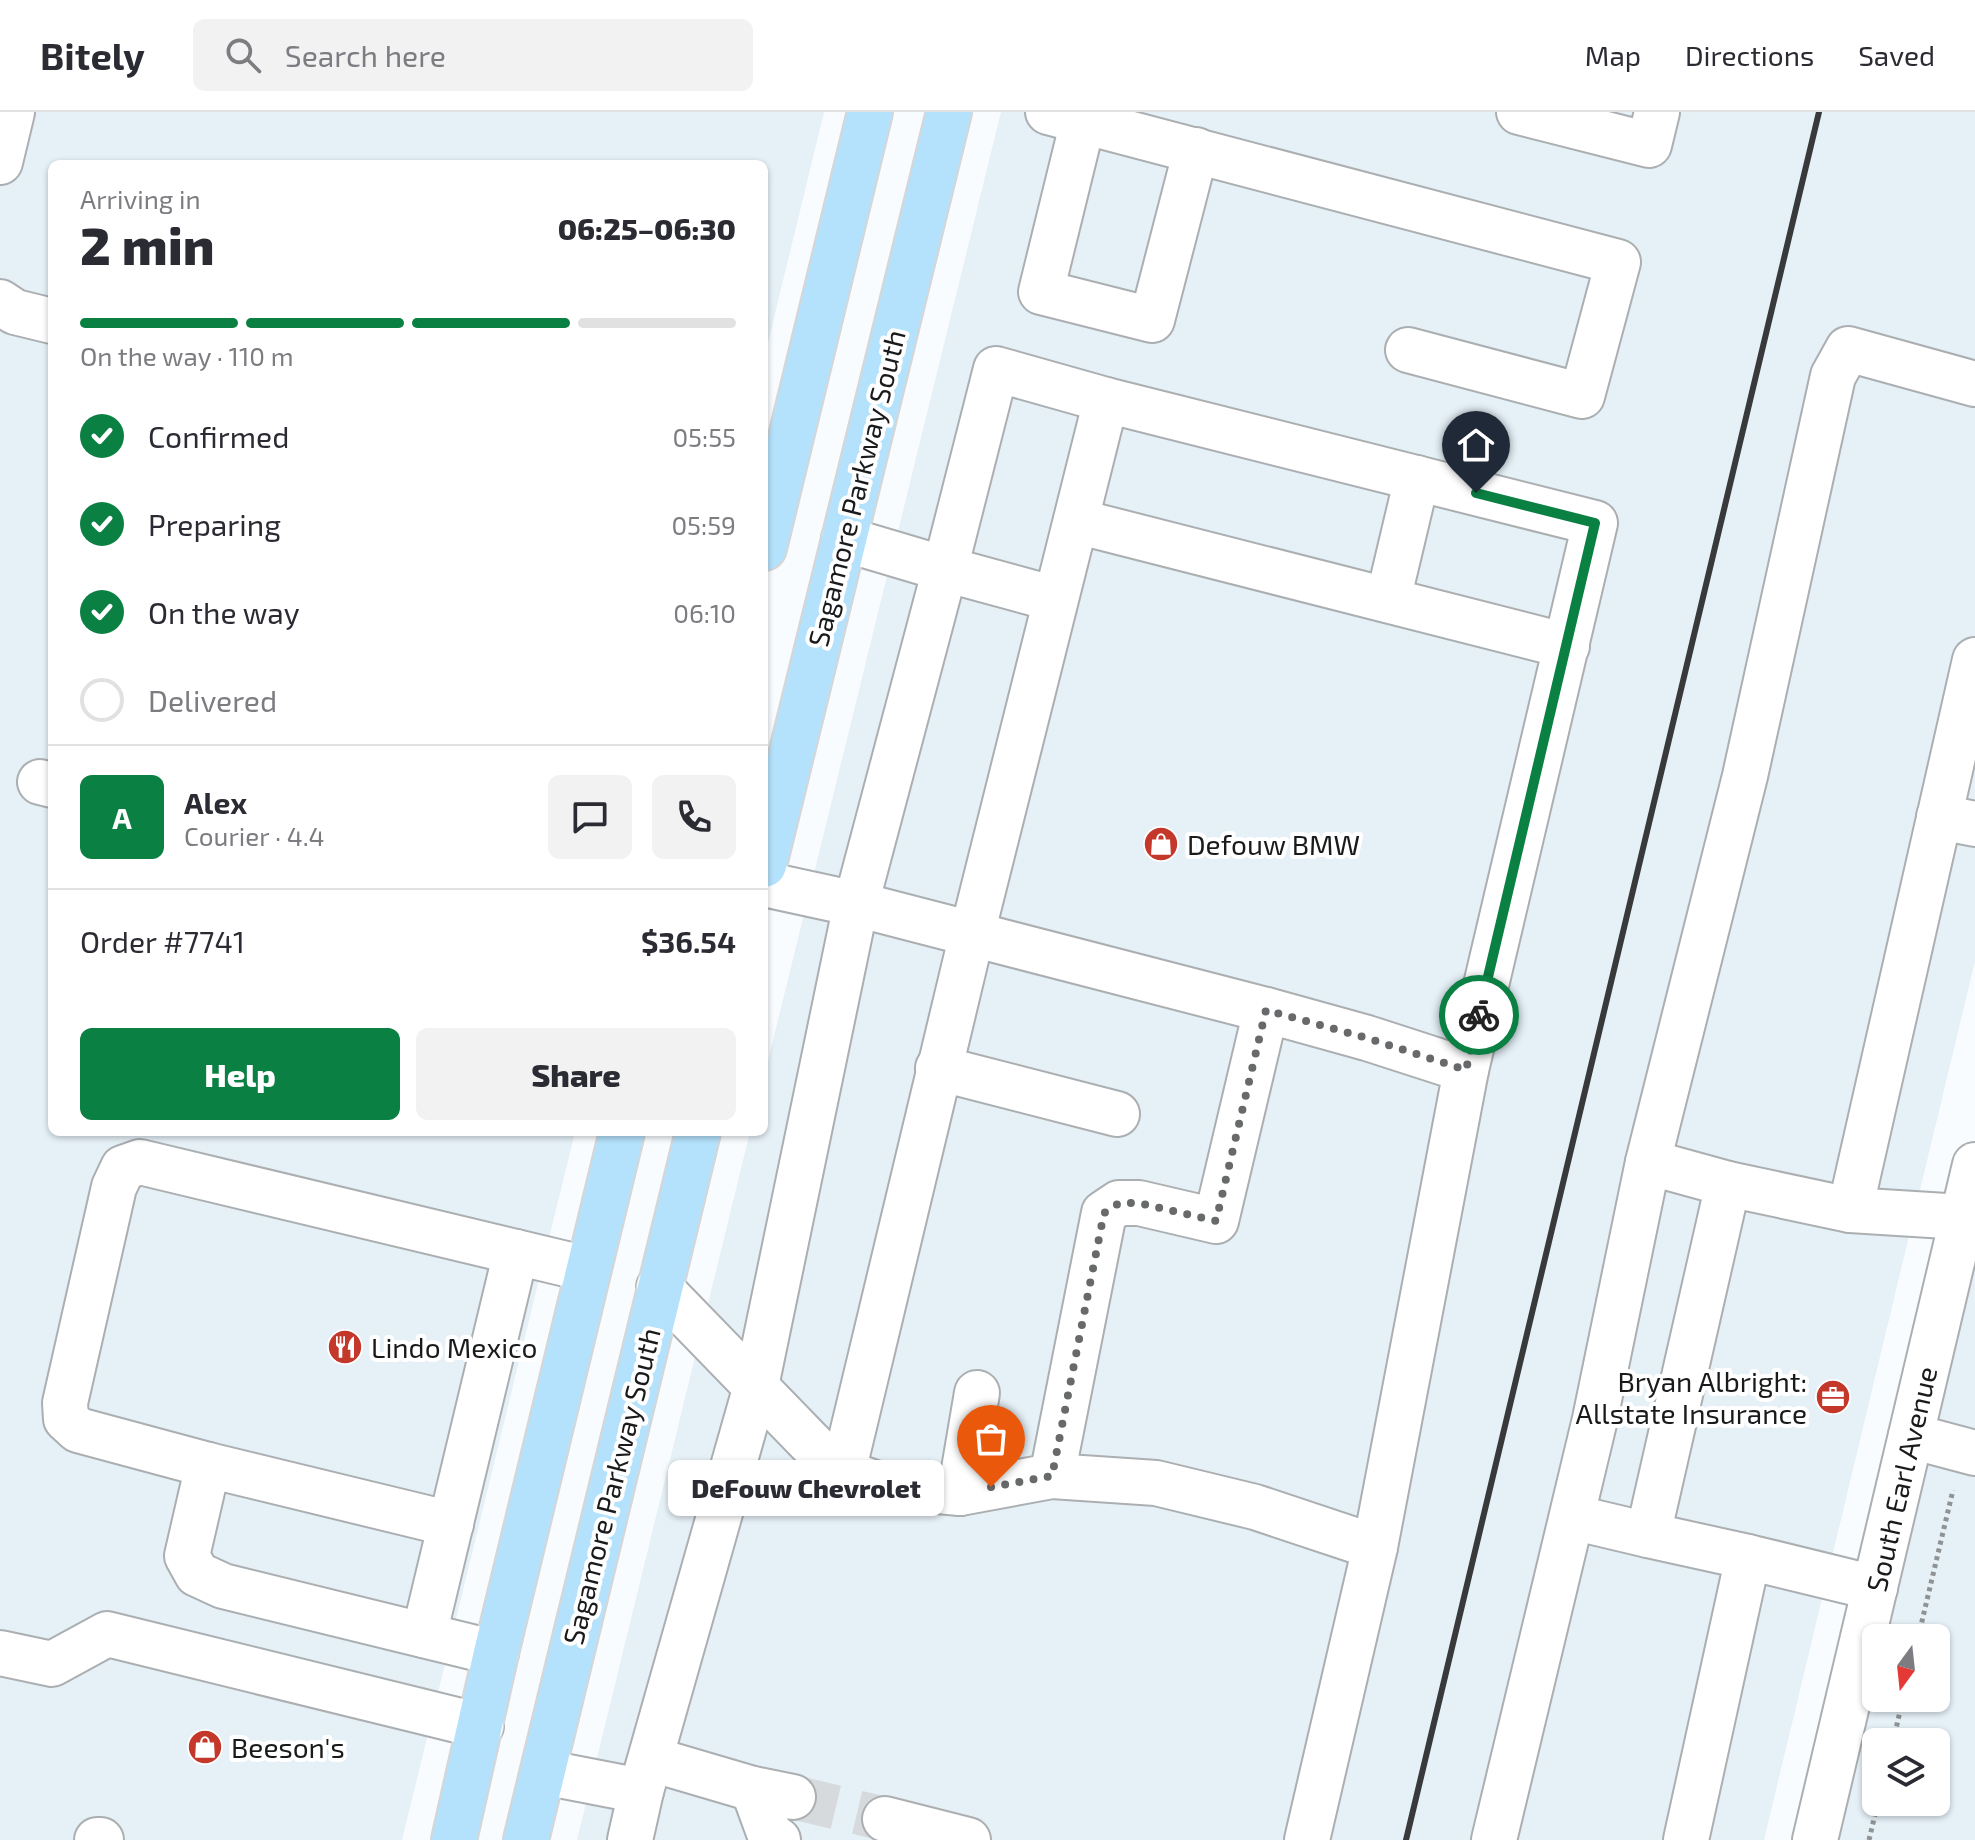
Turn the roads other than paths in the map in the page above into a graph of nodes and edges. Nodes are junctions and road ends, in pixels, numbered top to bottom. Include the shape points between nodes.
1 (12, 112) edge
2 (870, 112) edge
3 (949, 112) edge
4 (1519, 112) edge
5 (1657, 112) edge
6 (1066, 116) edge
7 (1196, 150) junction
8 (0, 162) edge
9 (0, 302) edge
10 (48, 320) edge
11 (1408, 350) dead end
12 (1975, 384) edge
13 (1106, 400) junction
14 (1417, 478) junction
15 (1076, 521) junction
16 (768, 532) edge
17 (844, 539) junction
18 (945, 569) junction
19 (1055, 599) junction
20 (1388, 600) junction
21 (1567, 646) junction
22 (1975, 660) edge
23 (1957, 821) edge
24 (768, 849) edge
25 (768, 885) edge
26 (856, 904) junction
27 (972, 934) junction
28 (1266, 1010) junction
29 (938, 1068) junction
30 (1466, 1070) junction
31 (1117, 1114) dead end
32 (621, 1136) edge
33 (697, 1136) edge
34 (1648, 1162) junction
35 (1975, 1165) edge
36 (1728, 1184) junction
37 (1850, 1210) junction
38 (1962, 1217) junction
39 (516, 1252) junction
40 (587, 1269) junction
41 (659, 1287) junction
42 (756, 1386) junction
43 (977, 1393) dead end
44 (1911, 1436) junction
45 (1975, 1453) edge
46 (208, 1465) junction
47 (843, 1472) junction
48 (1052, 1476) junction
49 (960, 1493) junction
50 (1572, 1517) junction
51 (451, 1524) junction
52 (1648, 1535) junction
53 (1375, 1547) junction
54 (1748, 1557) junction
55 (1875, 1588) junction
56 (424, 1635) junction
57 (0, 1653) edge
58 (496, 1653) junction
59 (481, 1726) junction
60 (543, 1772) junction
61 (646, 1775) junction
62 (902, 1828) tunnel mouth
63 (454, 1840) edge
64 (526, 1840) edge
65 (630, 1840) edge
66 (778, 1840) edge
67 (968, 1840) edge
68 (1307, 1840) edge
69 (1494, 1840) edge
70 (1686, 1840) edge
71 (1815, 1840) edge

1 - 8 street
2 - 16 main road
3 - 17 main road, Sagamore Parkway South
4 - 5 street via 1649,145
6 - 7 street
6 - 7 street via 1041,292 1152,320
7 - 11 street via 1618,262 1582,396
9 - 10 street via 15,312
12 - 34 street via 1848,349 1833,376 1745,776
13 - 14 street
13 - 15 street
13 - 18 street via 996,369
14 - 20 street
14 - 21 street via 1595,523
15 - 19 street
15 - 20 street
17 - 18 street
17 - 24 main road, Sagamore Parkway South
18 - 19 street
18 - 26 street
19 - 27 street
20 - 21 street
21 - 30 street
22 - 23 street
23 - 37 street
25 - 26 street
26 - 27 street
26 - 42 street
27 - 28 street
27 - 29 street
28 - 30 street
28 - 48 street via 1216,1221 1139,1203 1119,1203 1104,1213
29 - 31 street
29 - 47 street
30 - 53 street
32 - 40 main road
33 - 41 main road, Sagamore Parkway South
34 - 36 street
34 - 50 street
35 - 38 street, South Earl Avenue
36 - 37 street
36 - 52 street
37 - 38 street
38 - 44 street, South Earl Avenue
39 - 40 street
39 - 46 street via 140,1162 123,1168 114,1187 68,1387 66,1419 78,1430
39 - 51 street
40 - 58 main road
41 - 42 street
41 - 60 main road, Sagamore Parkway South
42 - 47 street
42 - 61 street
43 - 49 street
44 - 45 street
44 - 55 street, South Earl Avenue
46 - 51 street
46 - 56 street via 187,1556 197,1574 223,1586
47 - 49 street via 883,1486
48 - 49 street
48 - 53 street via 1156,1483 1255,1507
50 - 52 street
50 - 69 street
51 - 56 street
52 - 54 street
53 - 68 street
54 - 55 street
54 - 70 street
55 - 71 street, South Earl Avenue
56 - 58 street
57 - 59 street via 52,1664 107,1634
58 - 59 main road
59 - 63 main road
60 - 61 street
60 - 64 main road, Sagamore Parkway South
61 - 65 street
61 - 66 street via 773,1793 771,1838
62 - 67 street

